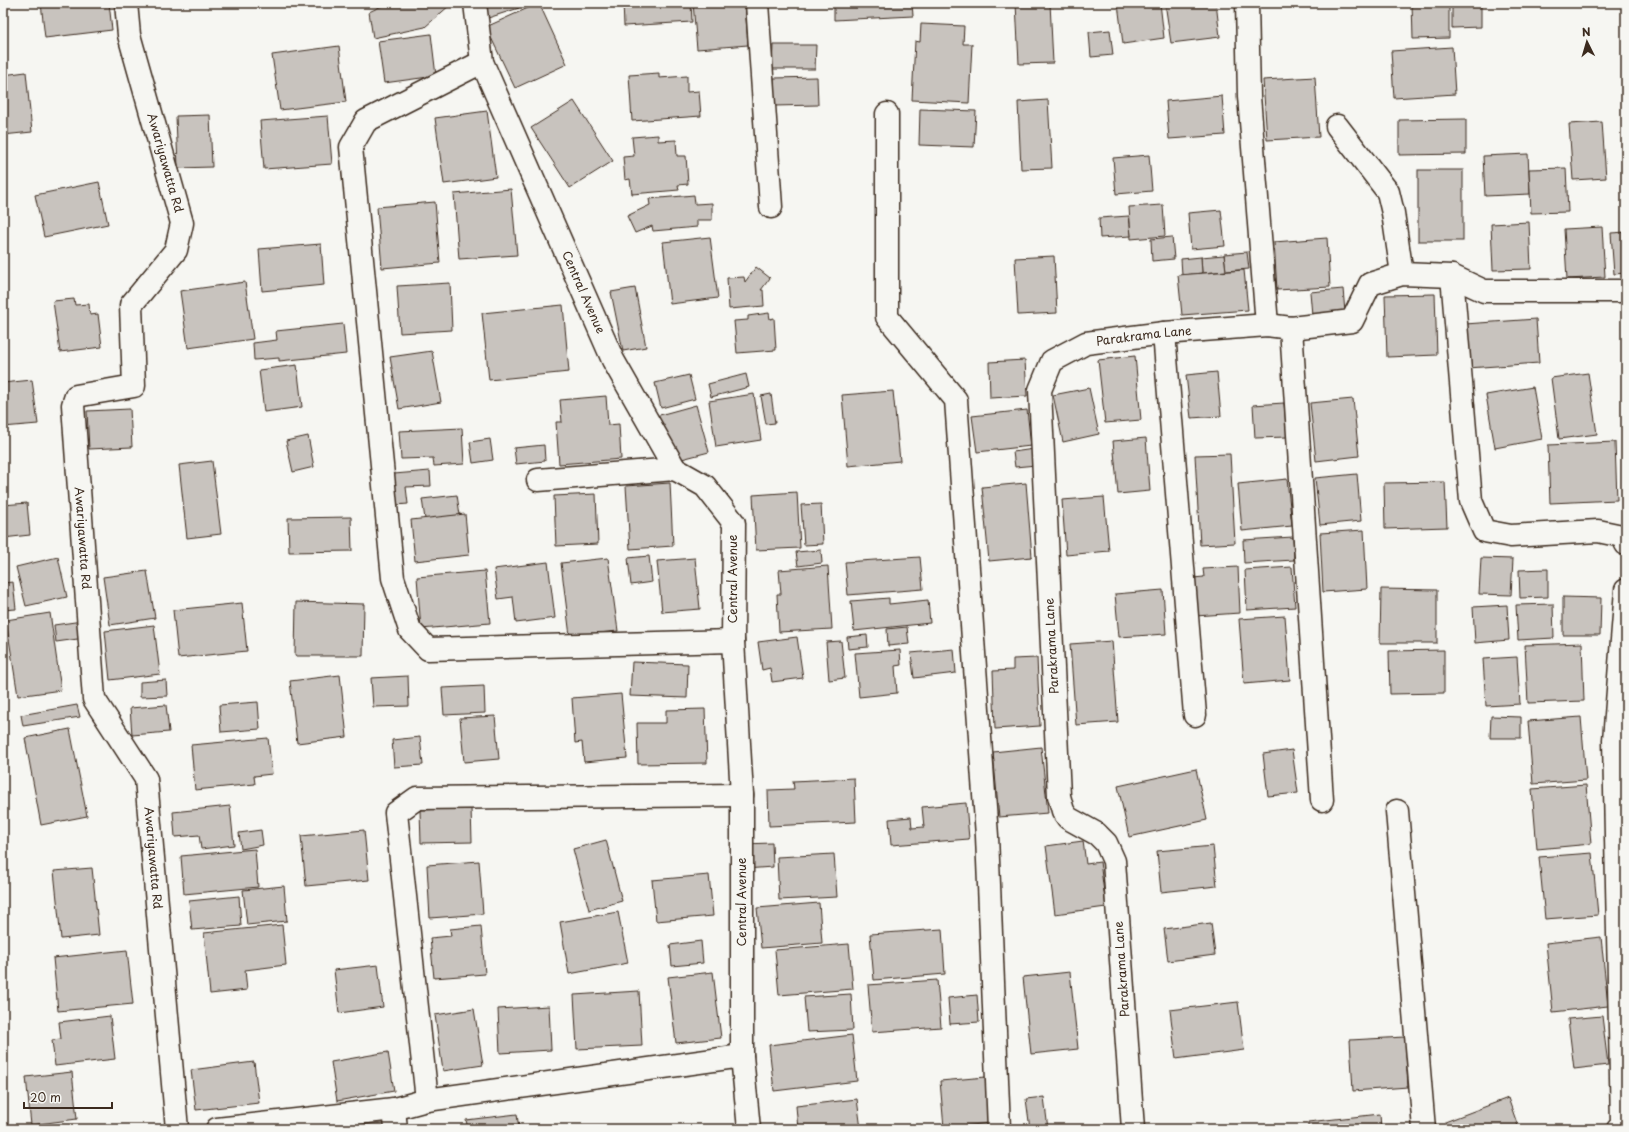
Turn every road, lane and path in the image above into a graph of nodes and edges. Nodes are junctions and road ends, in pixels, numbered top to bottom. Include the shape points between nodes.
1 (126, 3) edge
2 (474, 3) edge
3 (757, 3) edge
4 (1247, 3) edge
5 (482, 62) junction
6 (887, 114) dead end
7 (1338, 126) dead end
8 (771, 207) dead end
9 (1402, 274) junction
10 (1452, 276) junction
11 (1626, 291) edge
12 (1267, 325) junction
13 (1292, 328) junction
14 (1164, 333) junction
15 (675, 469) junction
16 (538, 480) dead end
17 (1626, 544) edge
18 (1626, 590) edge
19 (733, 641) junction
20 (1195, 715) dead end
21 (742, 794) junction
22 (1322, 800) dead end
23 (1397, 810) dead end
24 (742, 1056) junction
25 (427, 1100) junction
26 (395, 1119) edge
27 (177, 1129) edge
28 (217, 1129) edge
29 (749, 1129) edge
30 (999, 1129) edge
31 (1133, 1129) edge
32 (1424, 1129) edge
33 (1618, 1129) edge

1 - 27 street, Awariyawatta Rd via 128,35 182,223 176,250 131,306 134,386 76,396 73,405 94,699 146,779
2 - 5 street, Central Avenue
3 - 8 street
4 - 12 street via 1249,96
5 - 15 street, Central Avenue via 613,360
5 - 19 street via 366,121 351,147 392,578 410,630 428,649
6 - 30 street via 887,317 956,400 987,836
7 - 9 street via 1388,192
9 - 10 street
9 - 13 street, Parakrama Lane via 1370,284 1352,321
10 - 11 street via 1484,291
10 - 17 street via 1471,501 1484,531 1511,536 1598,531 1622,536
12 - 13 street, Parakrama Lane
12 - 14 street, Parakrama Lane
13 - 22 street
14 - 20 street
14 - 31 street, Parakrama Lane via 1086,343 1052,361 1040,390 1059,796 1068,818 1097,834 1106,843 1114,861
15 - 16 street
15 - 19 street, Central Avenue via 705,486 734,523
18 - 33 street via 1614,740 1622,1124
19 - 21 street, Central Avenue
21 - 24 street, Central Avenue
21 - 25 street via 417,798 396,813
23 - 32 street
24 - 25 street
24 - 29 street, Central Avenue
25 - 26 street
26 - 28 street

